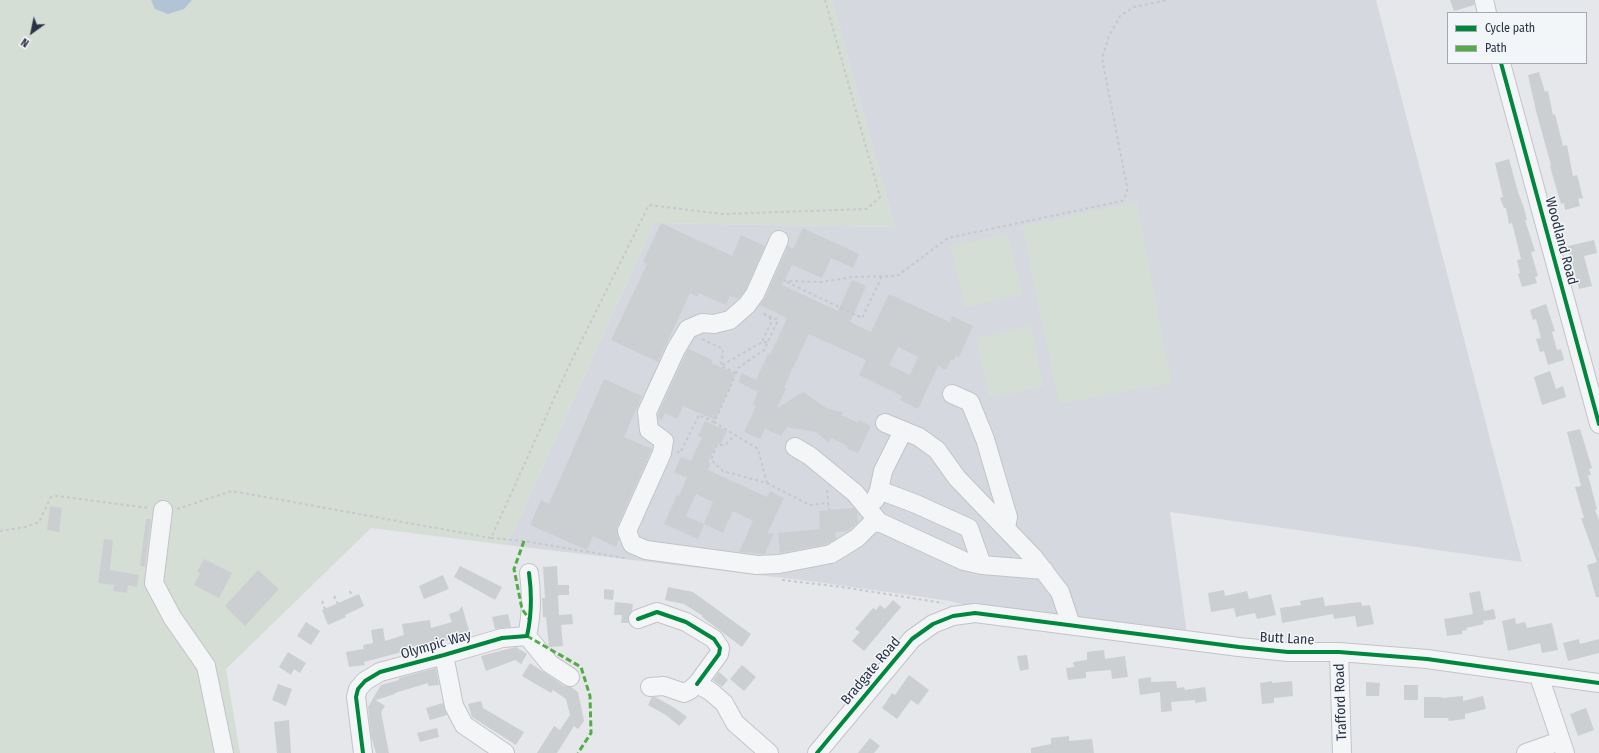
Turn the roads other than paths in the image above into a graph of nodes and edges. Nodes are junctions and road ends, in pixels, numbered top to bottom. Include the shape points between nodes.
1 (1484, 0) edge
2 (1487, 12) edge
3 (1501, 64) edge
4 (779, 240) dead end
5 (952, 394) dead end
6 (885, 423) dead end
7 (1599, 424) edge
8 (903, 431) junction
9 (795, 447) dead end
10 (879, 490) junction
11 (162, 510) road end
12 (875, 516) junction
13 (1006, 528) junction
14 (982, 565) junction
15 (1044, 570) junction
16 (529, 573) dead end
17 (975, 613) joint
18 (638, 619) dead end
19 (1071, 625) junction
20 (527, 636) junction
21 (1339, 652) junction
22 (444, 655) junction
23 (1539, 676) junction
24 (570, 677) dead end
25 (1599, 683) edge
26 (696, 684) junction
27 (650, 687) dead end
28 (1562, 747) edge
29 (224, 753) edge
30 (363, 753) edge
31 (505, 753) edge
32 (769, 753) edge
33 (817, 753) edge
34 (1342, 753) edge
35 (1526, 753) edge

1 - 2 street
3 - 7 street, Woodland Road
4 - 12 street via 747,306 730,320 714,324 702,323 688,329 676,349 647,412 649,430 664,441 662,453 627,531 632,544 646,550 757,565 779,564 831,554 857,538 872,524
5 - 13 street via 970,402 973,408 1008,517
6 - 8 street
8 - 10 street via 882,471
8 - 13 street via 938,450 956,478
9 - 12 street via 810,456 849,489
10 - 12 street
10 - 14 street via 969,528
11 - 29 street via 154,583 172,617 206,666
12 - 14 street via 951,556
13 - 15 street
14 - 15 street
15 - 19 street via 1060,592
16 - 20 street via 532,596
17 - 19 street, Butt Lane
17 - 33 street, Bradgate Road via 953,616 933,624 912,639
18 - 26 street via 657,612 686,622 714,639 720,648 719,654
19 - 21 street, Butt Lane via 1288,652
20 - 22 street, Olympic Way via 502,638
20 - 24 street via 550,664
21 - 23 street, Butt Lane via 1427,659
21 - 34 street, Trafford Road
22 - 30 street, Olympic Way via 380,672 365,681 358,689 356,697
22 - 31 street via 454,706 464,726
23 - 25 street, Butt Lane
23 - 28 street
26 - 27 street via 684,694 664,686
26 - 32 street via 710,691 724,703 735,723
28 - 35 street

